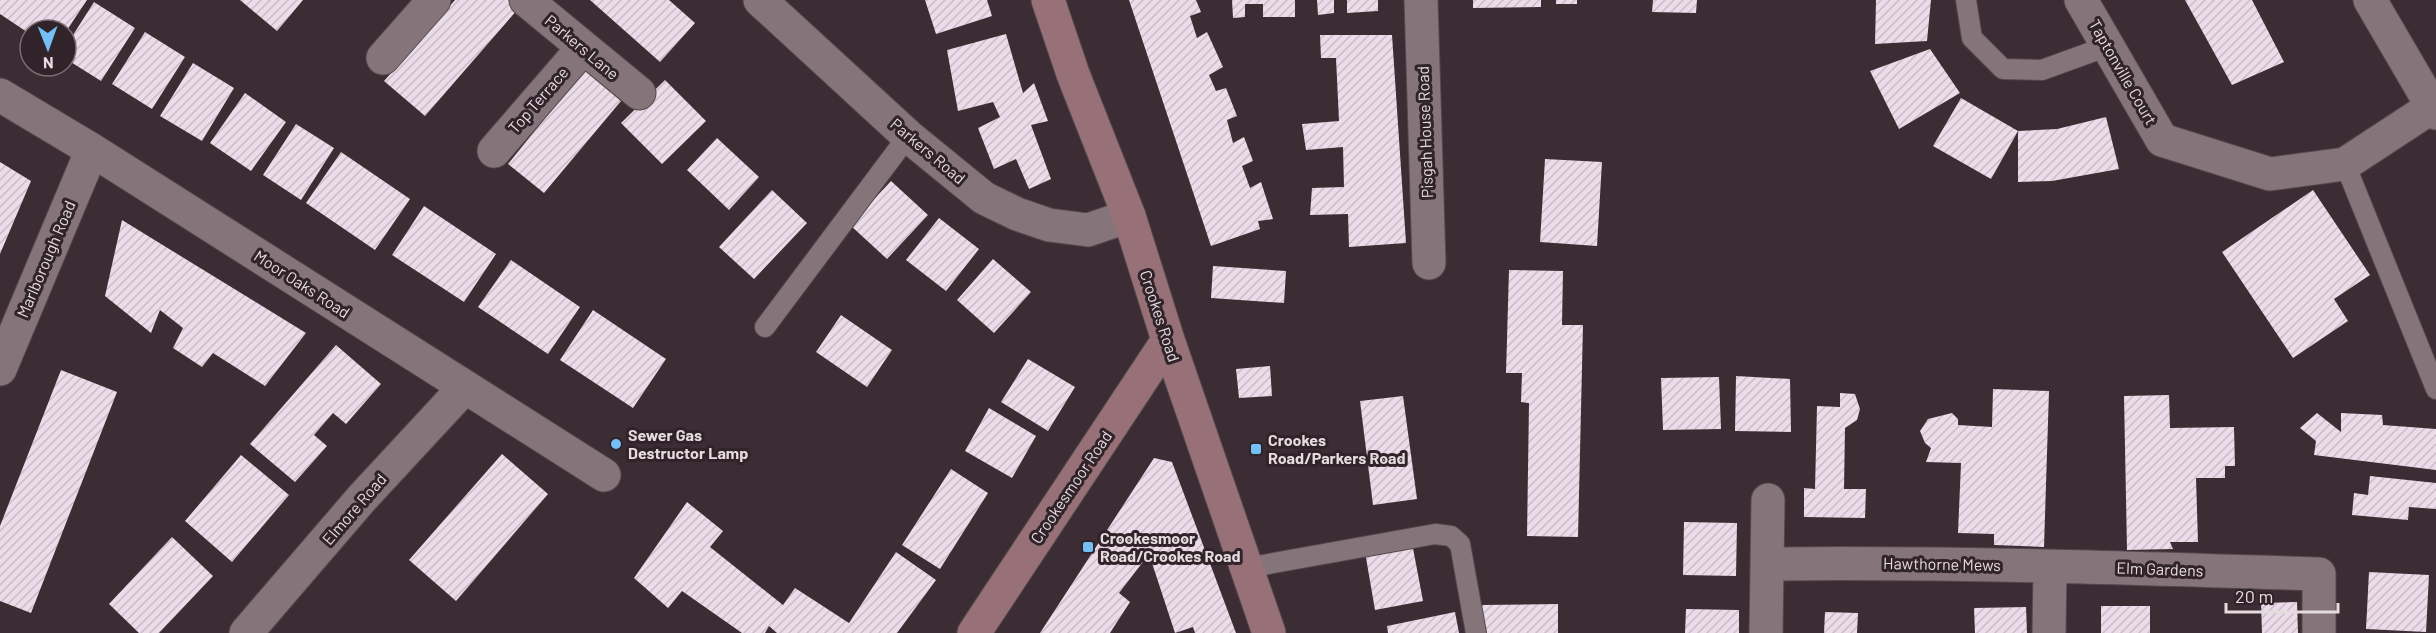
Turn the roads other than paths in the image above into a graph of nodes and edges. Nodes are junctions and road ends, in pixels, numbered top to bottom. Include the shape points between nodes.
1 (434, 0) edge
2 (526, 0) edge
3 (760, 0) edge
4 (1048, 0) edge
5 (1421, 0) edge
6 (1966, 0) edge
7 (2081, 0) edge
8 (2370, 0) edge
9 (2108, 46) junction
10 (583, 48) junction
11 (383, 58) dead end
12 (639, 93) dead end
13 (0, 95) edge
14 (2434, 110) edge
15 (908, 136) junction
16 (92, 150) junction
17 (494, 151) dead end
18 (2345, 164) junction
19 (1129, 216) junction
20 (1429, 263) dead end
21 (765, 327) dead end
22 (1168, 340) junction
23 (0, 369) edge
24 (464, 388) junction
25 (2436, 389) edge
26 (604, 475) dead end
27 (1768, 500) dead end
28 (1768, 564) junction
29 (2050, 567) junction
30 (1246, 568) junction
31 (246, 633) edge
32 (974, 633) edge
33 (1269, 633) edge
34 (1476, 633) edge
35 (1766, 633) edge
36 (2049, 633) edge
37 (2319, 633) edge

1 - 11 street
2 - 10 street, Parkers Lane
3 - 15 street, Parkers Road
4 - 19 street, Crookes Road
5 - 20 street, Pisgah House Road
6 - 9 lane via 1972,38 2003,69 2042,70
7 - 9 street, Taptonville Court
8 - 14 street
9 - 18 street, Taptonville Court via 2162,140 2270,174
10 - 12 street, Parkers Lane
10 - 17 street, Top Terrace
13 - 16 street, Moor Oaks Road
14 - 18 street, Taptonville Court
15 - 19 street, Parkers Road via 984,198 1017,214 1048,225 1088,230
15 - 21 lane
16 - 23 street, Marlborough Road
16 - 24 street, Moor Oaks Road
18 - 25 lane
19 - 22 street, Crookes Road
22 - 30 street, Crookes Road
22 - 32 street, Crookesmoor Road
24 - 26 street, Moor Oaks Road
24 - 31 street, Elmore Road via 362,498
27 - 28 street
28 - 29 street, Hawthorne Mews
28 - 35 street
29 - 36 street
29 - 37 street, Elm Gardens via 2319,574
30 - 33 street, Crookes Road
30 - 34 lane via 1435,534 1451,536 1460,544

